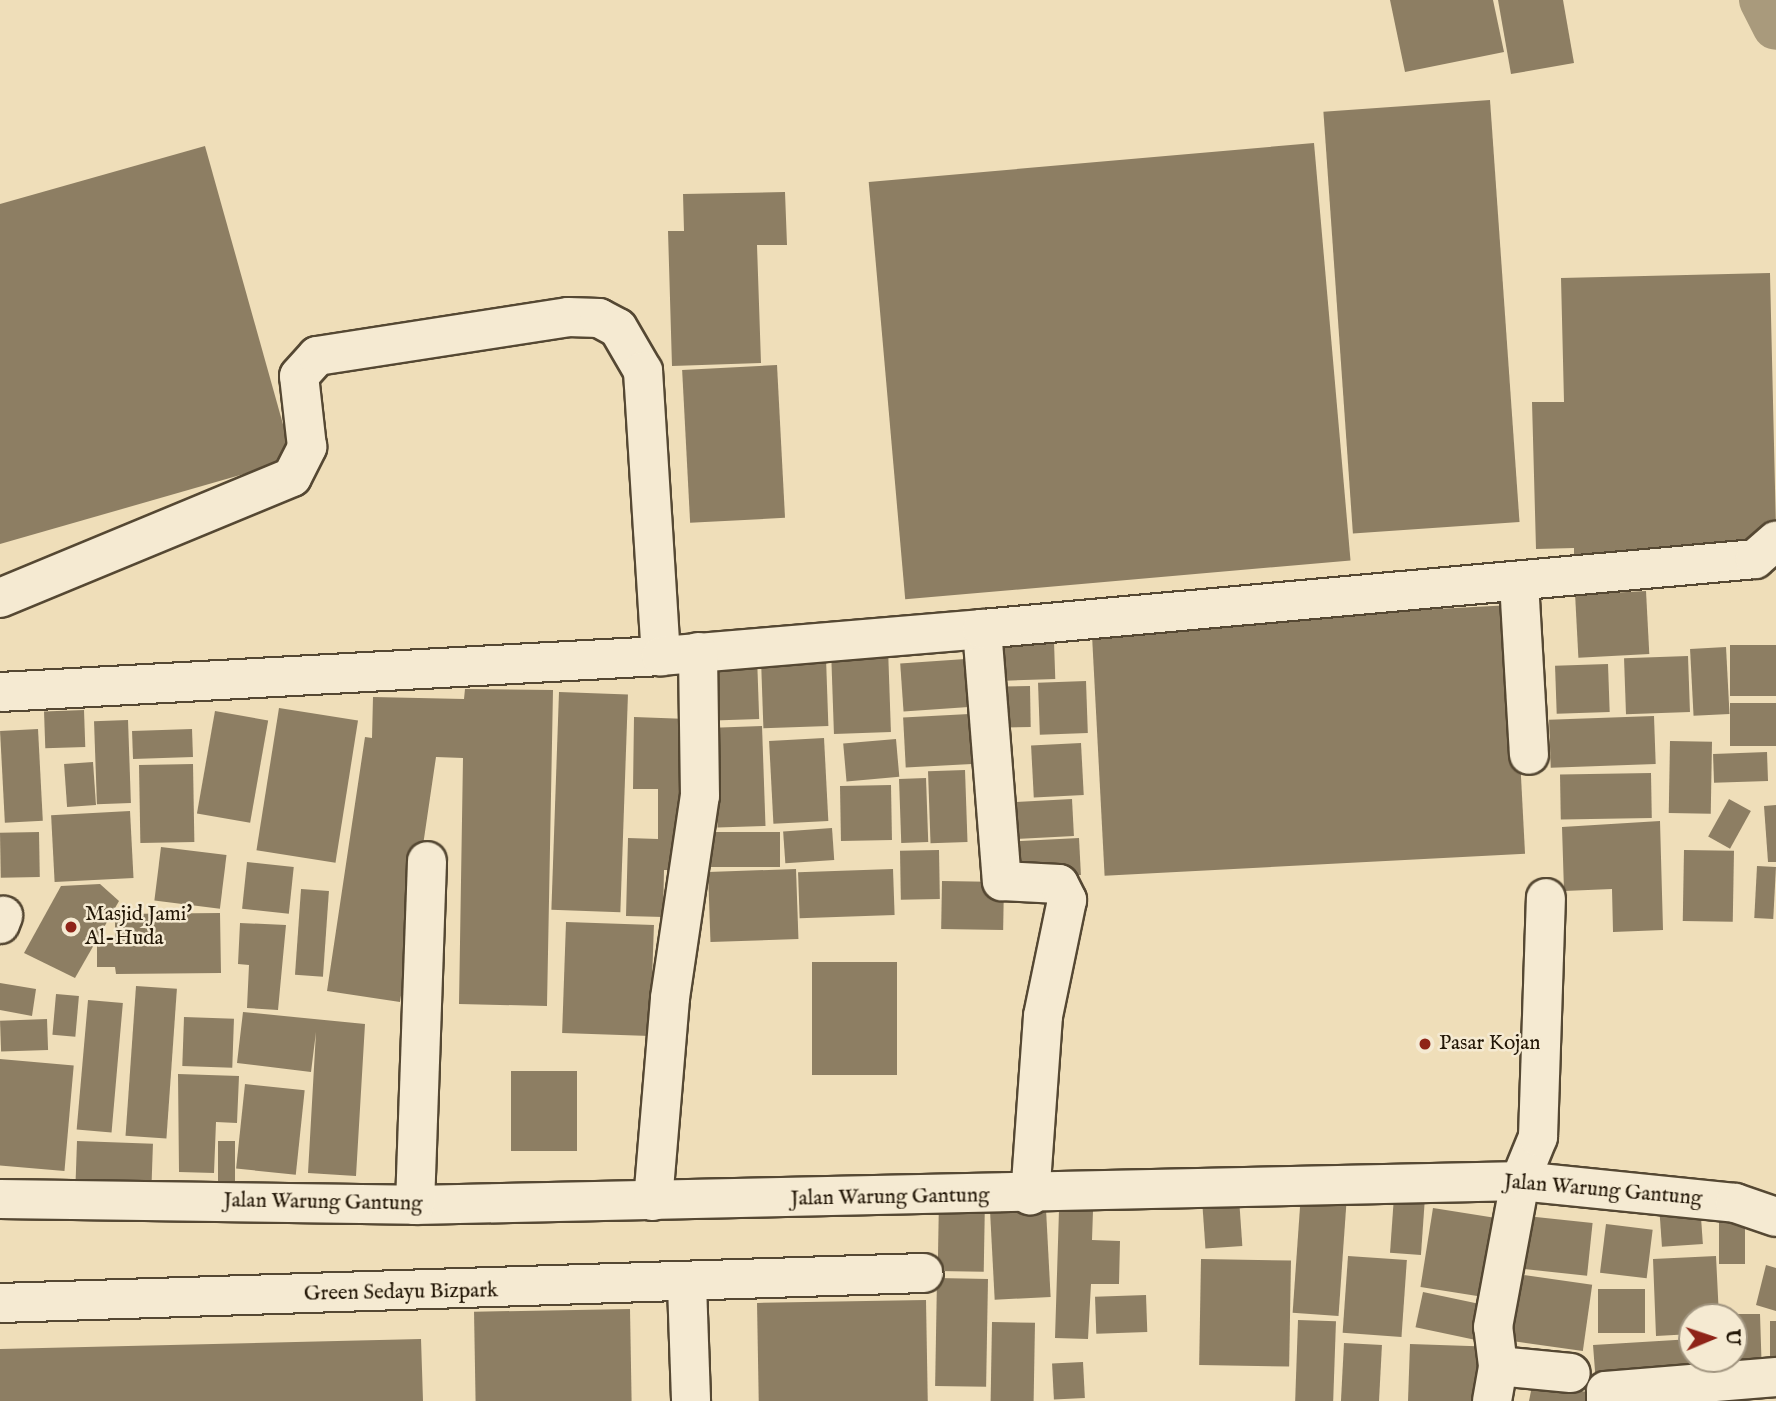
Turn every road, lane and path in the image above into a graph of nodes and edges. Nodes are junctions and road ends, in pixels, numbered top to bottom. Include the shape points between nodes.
1 (1776, 541) edge
2 (1519, 582) junction
3 (0, 598) edge
4 (982, 629) junction
5 (679, 654) junction
6 (0, 692) edge
7 (1529, 755) dead end
8 (427, 861) dead end
9 (1546, 898) dead end
10 (1520, 1181) junction
11 (1030, 1196) junction
12 (0, 1199) edge
13 (653, 1201) junction
14 (415, 1205) junction
15 (1776, 1217) edge
16 (924, 1273) dead end
17 (687, 1285) junction
18 (0, 1303) edge
19 (1572, 1373) dead end
20 (1776, 1377) edge
21 (1495, 1384) edge
22 (691, 1401) edge
23 (1606, 1401) edge

1 - 2 street via 1755,559
2 - 4 street
2 - 7 street
3 - 5 street via 292,477 307,447 299,376 317,356 568,317 598,318 618,328 643,370
4 - 5 street
4 - 11 street via 1002,881 1059,884 1068,900 1043,1016
5 - 6 street
5 - 13 street via 700,796 670,998
8 - 14 street
9 - 10 street via 1538,1137
10 - 11 street, Jalan Warung Gantung
10 - 15 street, Jalan Warung Gantung via 1735,1203
10 - 21 street via 1493,1326
11 - 13 street, Jalan Warung Gantung
12 - 14 street, Jalan Warung Gantung
13 - 14 street, Jalan Warung Gantung
16 - 17 street, Green Sedayu Bizpark
17 - 18 street, Green Sedayu Bizpark
17 - 22 street
19 - 21 street
20 - 23 street via 1606,1391

